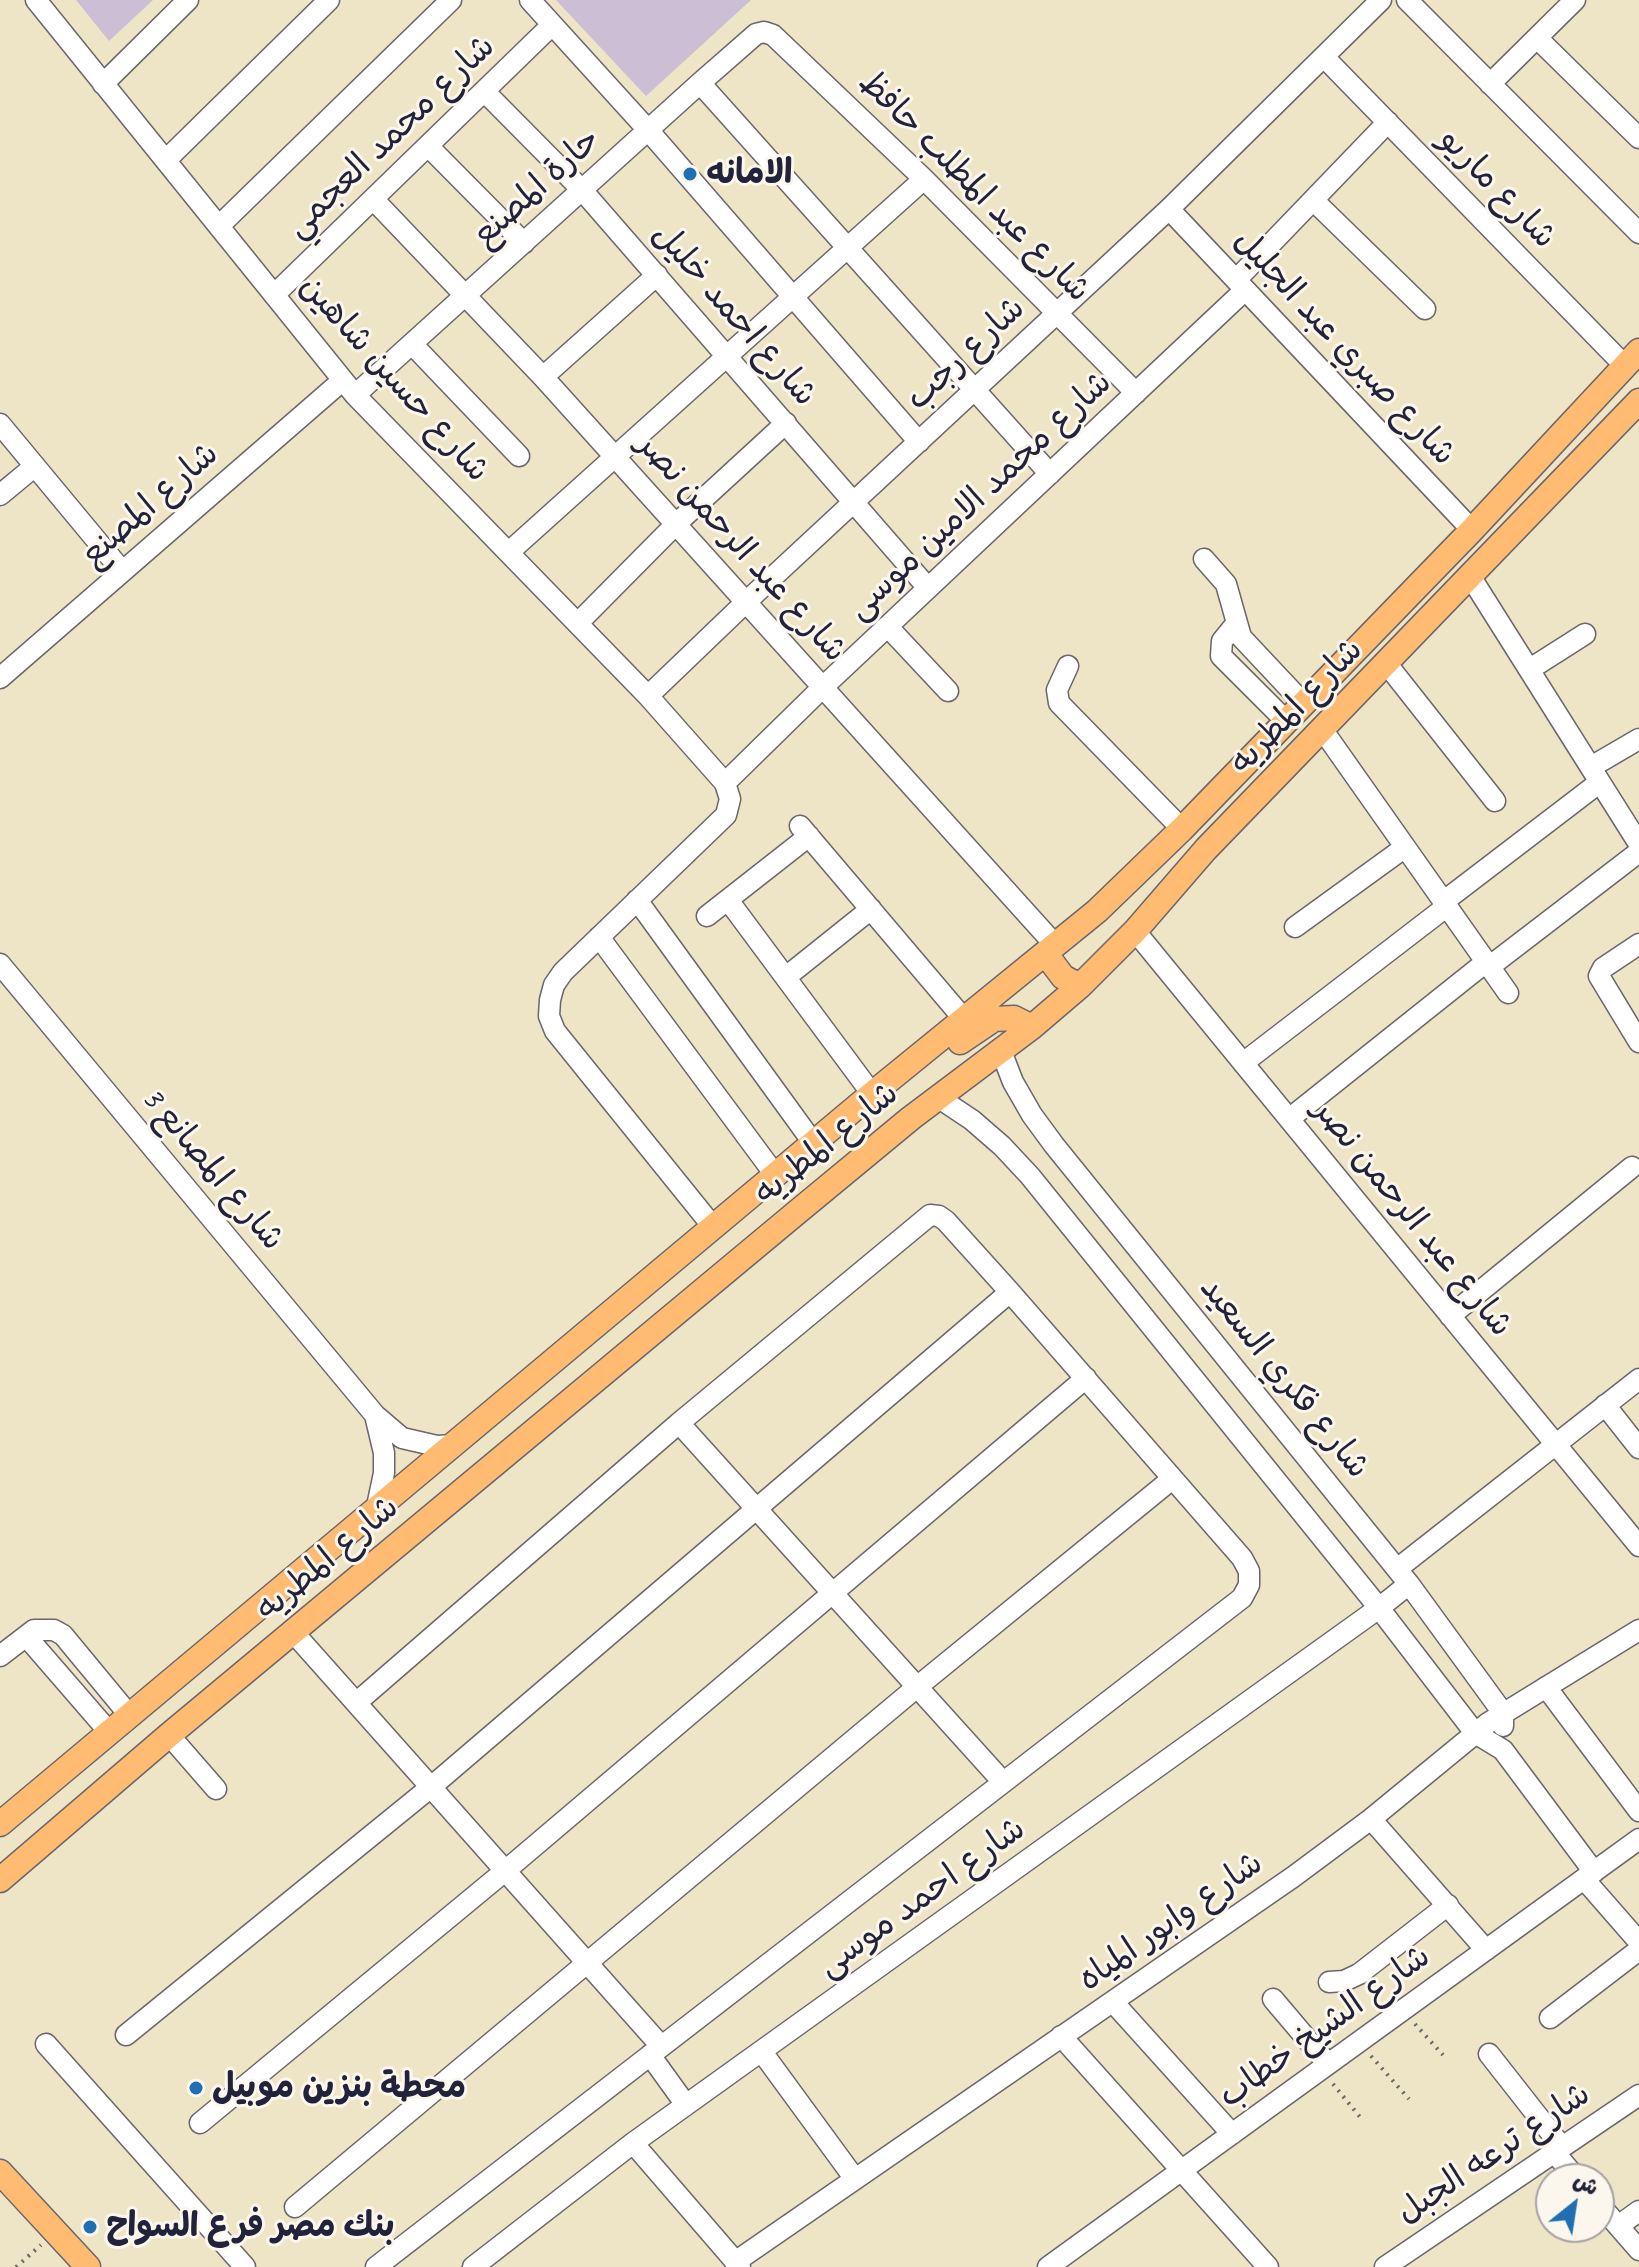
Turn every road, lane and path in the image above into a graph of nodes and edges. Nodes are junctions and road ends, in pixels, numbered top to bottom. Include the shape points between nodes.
1 (36, 0) edge
2 (188, 0) edge
3 (329, 0) edge
4 (451, 0) edge
5 (530, 0) edge
6 (1381, 0) edge
7 (1407, 0) edge
8 (1575, 0) edge
9 (552, 25) junction
10 (764, 32) joint
11 (1537, 38) junction
12 (1324, 57) junction
13 (700, 83) junction
14 (103, 84) junction
15 (1490, 84) junction
16 (484, 91) junction
17 (1388, 122) junction
18 (648, 130) junction
19 (1639, 138) edge
20 (428, 146) junction
21 (166, 160) junction
22 (924, 179) junction
23 (582, 190) junction
24 (373, 199) junction
25 (1313, 200) junction
26 (1169, 209) junction
27 (219, 226) junction
28 (1639, 233) edge
29 (524, 243) junction
30 (848, 248) junction
31 (657, 275) junction
32 (1241, 285) junction
33 (274, 295) junction
34 (467, 295) junction
35 (793, 297) junction
36 (1425, 309) dead end
37 (1057, 313) junction
38 (412, 344) junction
39 (727, 354) junction
40 (1632, 359) edge
41 (543, 377) junction
42 (349, 388) junction
43 (975, 390) junction
44 (1136, 393) junction
45 (1639, 401) edge
46 (786, 423) junction
47 (0, 424) edge
48 (919, 442) junction
49 (519, 456) dead end
50 (615, 456) junction
51 (35, 466) junction
52 (1050, 474) junction
53 (0, 495) edge
54 (853, 502) junction
55 (676, 524) junction
56 (1472, 530) junction
57 (509, 552) junction
58 (1204, 559) dead end
59 (122, 571) junction
60 (1470, 576) junction
61 (928, 588) junction
62 (746, 602) junction
63 (578, 623) junction
64 (1235, 625) junction
65 (888, 627) junction
66 (1585, 634) dead end
67 (1386, 663) junction
68 (1068, 666) dead end
69 (1530, 669) junction
70 (0, 678) edge
71 (823, 687) junction
72 (948, 691) dead end
73 (648, 696) junction
74 (1303, 703) junction
75 (1286, 721) junction
76 (1322, 729) junction
77 (1639, 739) edge
78 (1596, 774) junction
79 (725, 783) junction
80 (1495, 801) dead end
81 (1182, 829) junction
82 (1639, 844) edge
83 (1404, 848) junction
84 (1639, 852) edge
85 (637, 900) junction
86 (728, 900) junction
87 (1445, 904) junction
88 (871, 909) junction
89 (707, 916) dead end
90 (1295, 927) dead end
91 (1135, 931) junction
92 (599, 937) junction
93 (1639, 944) edge
94 (1052, 949) junction
95 (0, 964) edge
96 (1487, 964) junction
97 (786, 977) junction
98 (1080, 986) junction
99 (1508, 993) dead end
100 (963, 1018) junction
101 (1032, 1027) junction
102 (1639, 1042) edge
103 (1001, 1051) junction
104 (918, 1056) junction
105 (1243, 1063) junction
106 (872, 1094) junction
107 (939, 1098) junction
108 (1289, 1119) junction
109 (814, 1144) junction
110 (1632, 1167) dead end
111 (776, 1176) junction
112 (714, 1228) junction
113 (1010, 1292) junction
114 (1450, 1316) junction
115 (1086, 1378) junction
116 (1639, 1379) edge
117 (1605, 1405) junction
118 (375, 1415) junction
119 (679, 1423) junction
120 (1555, 1444) junction
121 (454, 1445) junction
122 (1639, 1448) edge
123 (1172, 1479) junction
124 (756, 1509) junction
125 (376, 1511) junction
126 (1639, 1546) edge
127 (1403, 1576) junction
128 (833, 1593) junction
129 (1379, 1608) junction
130 (1639, 1630) edge
131 (293, 1632) junction
132 (26, 1636) junction
133 (0, 1656) edge
134 (917, 1687) junction
135 (1546, 1687) junction
136 (356, 1703) junction
137 (1503, 1713) junction
138 (130, 1716) junction
139 (110, 1733) junction
140 (1475, 1733) junction
141 (169, 1735) junction
142 (1503, 1750) junction
143 (1003, 1782) junction
144 (431, 1787) junction
145 (216, 1789) dead end
146 (1639, 1811) edge
147 (1371, 1819) junction
148 (0, 1824) edge
149 (1639, 1839) edge
150 (505, 1871) junction
151 (1589, 1875) junction
152 (0, 1880) edge
153 (1448, 1905) junction
154 (1639, 1942) edge
155 (1486, 1950) junction
156 (1639, 1950) edge
157 (587, 1963) junction
158 (1329, 1982) dead end
159 (1273, 1999) dead end
160 (1113, 2002) junction
161 (1403, 2011) junction
162 (1550, 2018) dead end
163 (126, 2035) dead end
164 (1061, 2036) junction
165 (1359, 2042) junction
166 (46, 2044) dead end
167 (655, 2050) junction
168 (762, 2052) junction
169 (1489, 2054) dead end
170 (1443, 2055) dead end
171 (742, 2066) junction
172 (1324, 2067) junction
173 (737, 2088) dead end
174 (1639, 2095) edge
175 (1409, 2099) dead end
176 (686, 2105) junction
177 (1360, 2117) dead end
178 (200, 2123) dead end
179 (1232, 2134) junction
180 (633, 2143) junction
181 (1558, 2150) junction
182 (1567, 2163) edge
183 (1181, 2171) junction
184 (0, 2172) edge
185 (855, 2179) junction
186 (295, 2207) dead end
187 (1639, 2211) edge
188 (1615, 2223) edge
189 (1618, 2226) junction
190 (56, 2233) junction
191 (1639, 2250) edge
192 (737, 2264) edge
193 (16, 2267) edge
194 (88, 2267) edge
195 (245, 2267) edge
196 (376, 2267) edge
197 (473, 2267) edge
198 (1048, 2267) edge
199 (1268, 2267) edge
200 (1385, 2267) edge

1 - 14 street, شارع حسين شاهين
2 - 14 street
3 - 21 street
4 - 27 street
5 - 9 street
6 - 12 street, شارع رجب
7 - 15 street
8 - 11 street
9 - 16 street, شارع محمد العجمي
9 - 18 street
10 - 13 street, حارة المصنع
10 - 22 street, شارع عبد المطلب حافظ
11 - 15 street
11 - 19 street
12 - 17 street, شارع ماريو
12 - 26 street, شارع رجب
13 - 18 street, حارة المصنع
13 - 30 street
14 - 21 street, شارع حسين شاهين
15 - 28 street
16 - 20 street, شارع محمد العجمي
16 - 23 street, شارع احمد خليل
17 - 25 street, شارع محمد الامين موسى
17 - 40 street, شارع ماريو
18 - 23 street, حارة المصنع
18 - 35 street
20 - 24 street, شارع محمد العجمي
20 - 29 street
21 - 27 street, شارع حسين شاهين
22 - 30 street
22 - 37 street, شارع عبد المطلب حافظ
23 - 29 street, حارة المصنع
23 - 31 street, شارع احمد خليل
24 - 33 street, شارع محمد العجمي
24 - 34 street, شارع عبد الرحمن نصر
25 - 32 street, شارع محمد الامين موسى
25 - 36 street
26 - 32 street, شارع صبري عبد الجليل
26 - 37 street, شارع رجب
27 - 33 street, شارع حسين شاهين
29 - 34 street, حارة المصنع
30 - 35 street
30 - 43 street
31 - 39 street, شارع احمد خليل
31 - 41 street
32 - 44 street, شارع محمد الامين موسى
32 - 56 street, شارع صبري عبد الجليل
33 - 42 street, شارع حسين شاهين
34 - 38 street, حارة المصنع
34 - 41 street, شارع عبد الرحمن نصر
35 - 39 street
35 - 48 street
37 - 43 street, شارع رجب
37 - 44 street, شارع عبد المطلب حافظ
38 - 42 street, حارة المصنع
38 - 49 street
39 - 46 street, شارع احمد خليل
39 - 50 street
40 - 56 main road, شارع المطريه
41 - 50 street, شارع عبد الرحمن نصر
42 - 57 street, شارع حسين شاهين
42 - 59 street, شارع المصنع
43 - 48 street, شارع رجب
43 - 52 street
44 - 52 street, شارع محمد الامين موسى
45 - 60 main road, شارع المطريه
46 - 54 street, شارع احمد خليل
46 - 55 street
47 - 51 street
48 - 54 street, شارع رجب
50 - 55 street, شارع عبد الرحمن نصر
50 - 57 street
51 - 53 street
51 - 59 street
52 - 61 street, شارع محمد الامين موسى
54 - 61 street, شارع احمد خليل
54 - 62 street, شارع رجب
55 - 62 street, شارع عبد الرحمن نصر
55 - 63 street
56 - 74 main road, شارع المطريه
57 - 63 street, شارع حسين شاهين
58 - 64 street via 1226,584
59 - 70 street, شارع المصنع
60 - 67 main road, شارع المطريه
60 - 69 street
61 - 65 street, شارع محمد الامين موسى
62 - 71 street, شارع عبد الرحمن نصر
62 - 73 street, شارع رجب
63 - 73 street, شارع حسين شاهين
64 - 74 street
64 - 75 street via 1222,641 1221,656
65 - 71 street, شارع محمد الامين موسى
65 - 72 street
66 - 69 street
67 - 76 main road, شارع المطريه
67 - 80 street
68 - 81 street via 1057,690 1059,703
69 - 78 street
71 - 79 street, شارع محمد الامين موسى
71 - 94 street, شارع عبد الرحمن نصر
73 - 79 street, شارع حسين شاهين
74 - 75 main road, شارع المطريه
75 - 81 main road, شارع المطريه
76 - 83 street
76 - 91 main road, شارع المطريه
77 - 78 street
78 - 82 street
78 - 87 street
79 - 85 street via 730,799 726,815
81 - 94 main road, شارع المطريه
83 - 87 street
83 - 90 street
84 - 96 street
85 - 92 street
85 - 109 street
86 - 88 street via 805,831
86 - 89 street
86 - 97 street
87 - 96 street
87 - 105 street
88 - 97 street
88 - 100 street
91 - 98 main road, شارع المطريه
91 - 105 street, شارع عبد الرحمن نصر
92 - 111 street
92 - 112 street via 554,985 549,1016 555,1031
93 - 102 street via 1599,976
94 - 98 main road via 1051,961 1063,977
94 - 100 main road, شارع المطريه
95 - 118 street, شارع المصانع 3
96 - 99 street
96 - 108 street
97 - 106 street
98 - 101 main road, شارع المطريه
100 - 104 main road, شارع المطريه
101 - 103 main road, شارع المطريه
101 - 104 main road via 1014,1018 994,1019 939,1057
103 - 107 main road, شارع المطريه
103 - 127 street, شارع فكري السعيد via 1013,1082 1054,1145
104 - 106 main road, شارع المطريه
105 - 108 street, شارع عبد الرحمن نصر
106 - 109 main road, شارع المطريه
107 - 129 street, شارع فكري السعيد via 992,1138 1030,1176
107 - 131 main road, شارع المطريه
108 - 114 street, شارع عبد الرحمن نصر
109 - 111 main road, شارع المطريه
110 - 114 street
111 - 112 main road, شارع المطريه
112 - 121 main road, شارع المطريه
113 - 115 street
113 - 119 street via 946,1221 930,1215
113 - 124 street
114 - 120 street, شارع عبد الرحمن نصر
115 - 123 street
115 - 128 street
116 - 117 street, شارع احمد موسى
117 - 120 street, شارع احمد موسى
117 - 122 street
118 - 121 street, شارع المصانع 3 via 402,1438
118 - 125 street, شارع المصانع 3 via 384,1453
119 - 124 street
119 - 136 street
120 - 126 street, شارع عبد الرحمن نصر
120 - 127 street, شارع احمد موسى
121 - 125 main road, شارع المطريه
123 - 134 street
123 - 143 street via 1242,1558 1249,1571 1242,1598
124 - 128 street
124 - 144 street
125 - 138 main road, شارع المطريه
127 - 129 street, شارع احمد موسى
127 - 137 street, شارع فكري السعيد
128 - 134 street
128 - 150 street
129 - 140 street, شارع فكري السعيد
129 - 168 street, شارع احمد موسى
130 - 135 street, شارع وابور المياه
131 - 136 street
131 - 141 main road, شارع المطريه
132 - 133 street
132 - 138 street via 44,1628 63,1635
132 - 139 street
134 - 143 street
134 - 157 street
135 - 137 street, شارع وابور المياه
135 - 146 street
136 - 144 street
137 - 140 street, شارع وابور المياه
137 - 142 street
138 - 139 main road, شارع المطريه
139 - 148 main road, شارع المطريه
140 - 142 street, شارع فكري السعيد
140 - 147 street, شارع وابور المياه
141 - 145 street
141 - 152 main road, شارع المطريه
142 - 151 street, شارع فكري السعيد
143 - 167 street
144 - 150 street
144 - 163 street
147 - 153 street
147 - 160 street, شارع وابور المياه
149 - 151 street, شارع الشيخ خطاب
150 - 157 street
150 - 178 street
151 - 154 street, شارع فكري السعيد
151 - 155 street, شارع الشيخ خطاب
153 - 155 street
153 - 158 street via 1359,1974
155 - 161 street, شارع الشيخ خطاب
156 - 162 street
157 - 167 street
157 - 186 street
159 - 172 street
160 - 164 street, شارع وابور المياه
160 - 179 street
161 - 165 street, شارع الشيخ خطاب
161 - 170 path
164 - 183 street
164 - 185 street, شارع وابور المياه
165 - 172 street, شارع الشيخ خطاب
165 - 175 path
166 - 195 street
167 - 176 street
167 - 196 street
168 - 171 street, شارع احمد موسى
168 - 185 street
169 - 181 street
171 - 173 street
171 - 176 street, شارع احمد موسى
172 - 177 path
172 - 179 street, شارع الشيخ خطاب
174 - 181 street, شارع ترعه الجبل
176 - 180 street, شارع احمد موسى
179 - 183 street, شارع الشيخ خطاب
180 - 192 street
180 - 197 street, شارع احمد موسى
181 - 182 street
181 - 200 street, شارع ترعه الجبل
183 - 198 street, شارع الشيخ خطاب
183 - 199 street
184 - 190 main road
185 - 192 street, شارع وابور المياه
187 - 189 street
188 - 189 street
189 - 191 street
190 - 193 path
190 - 194 main road

